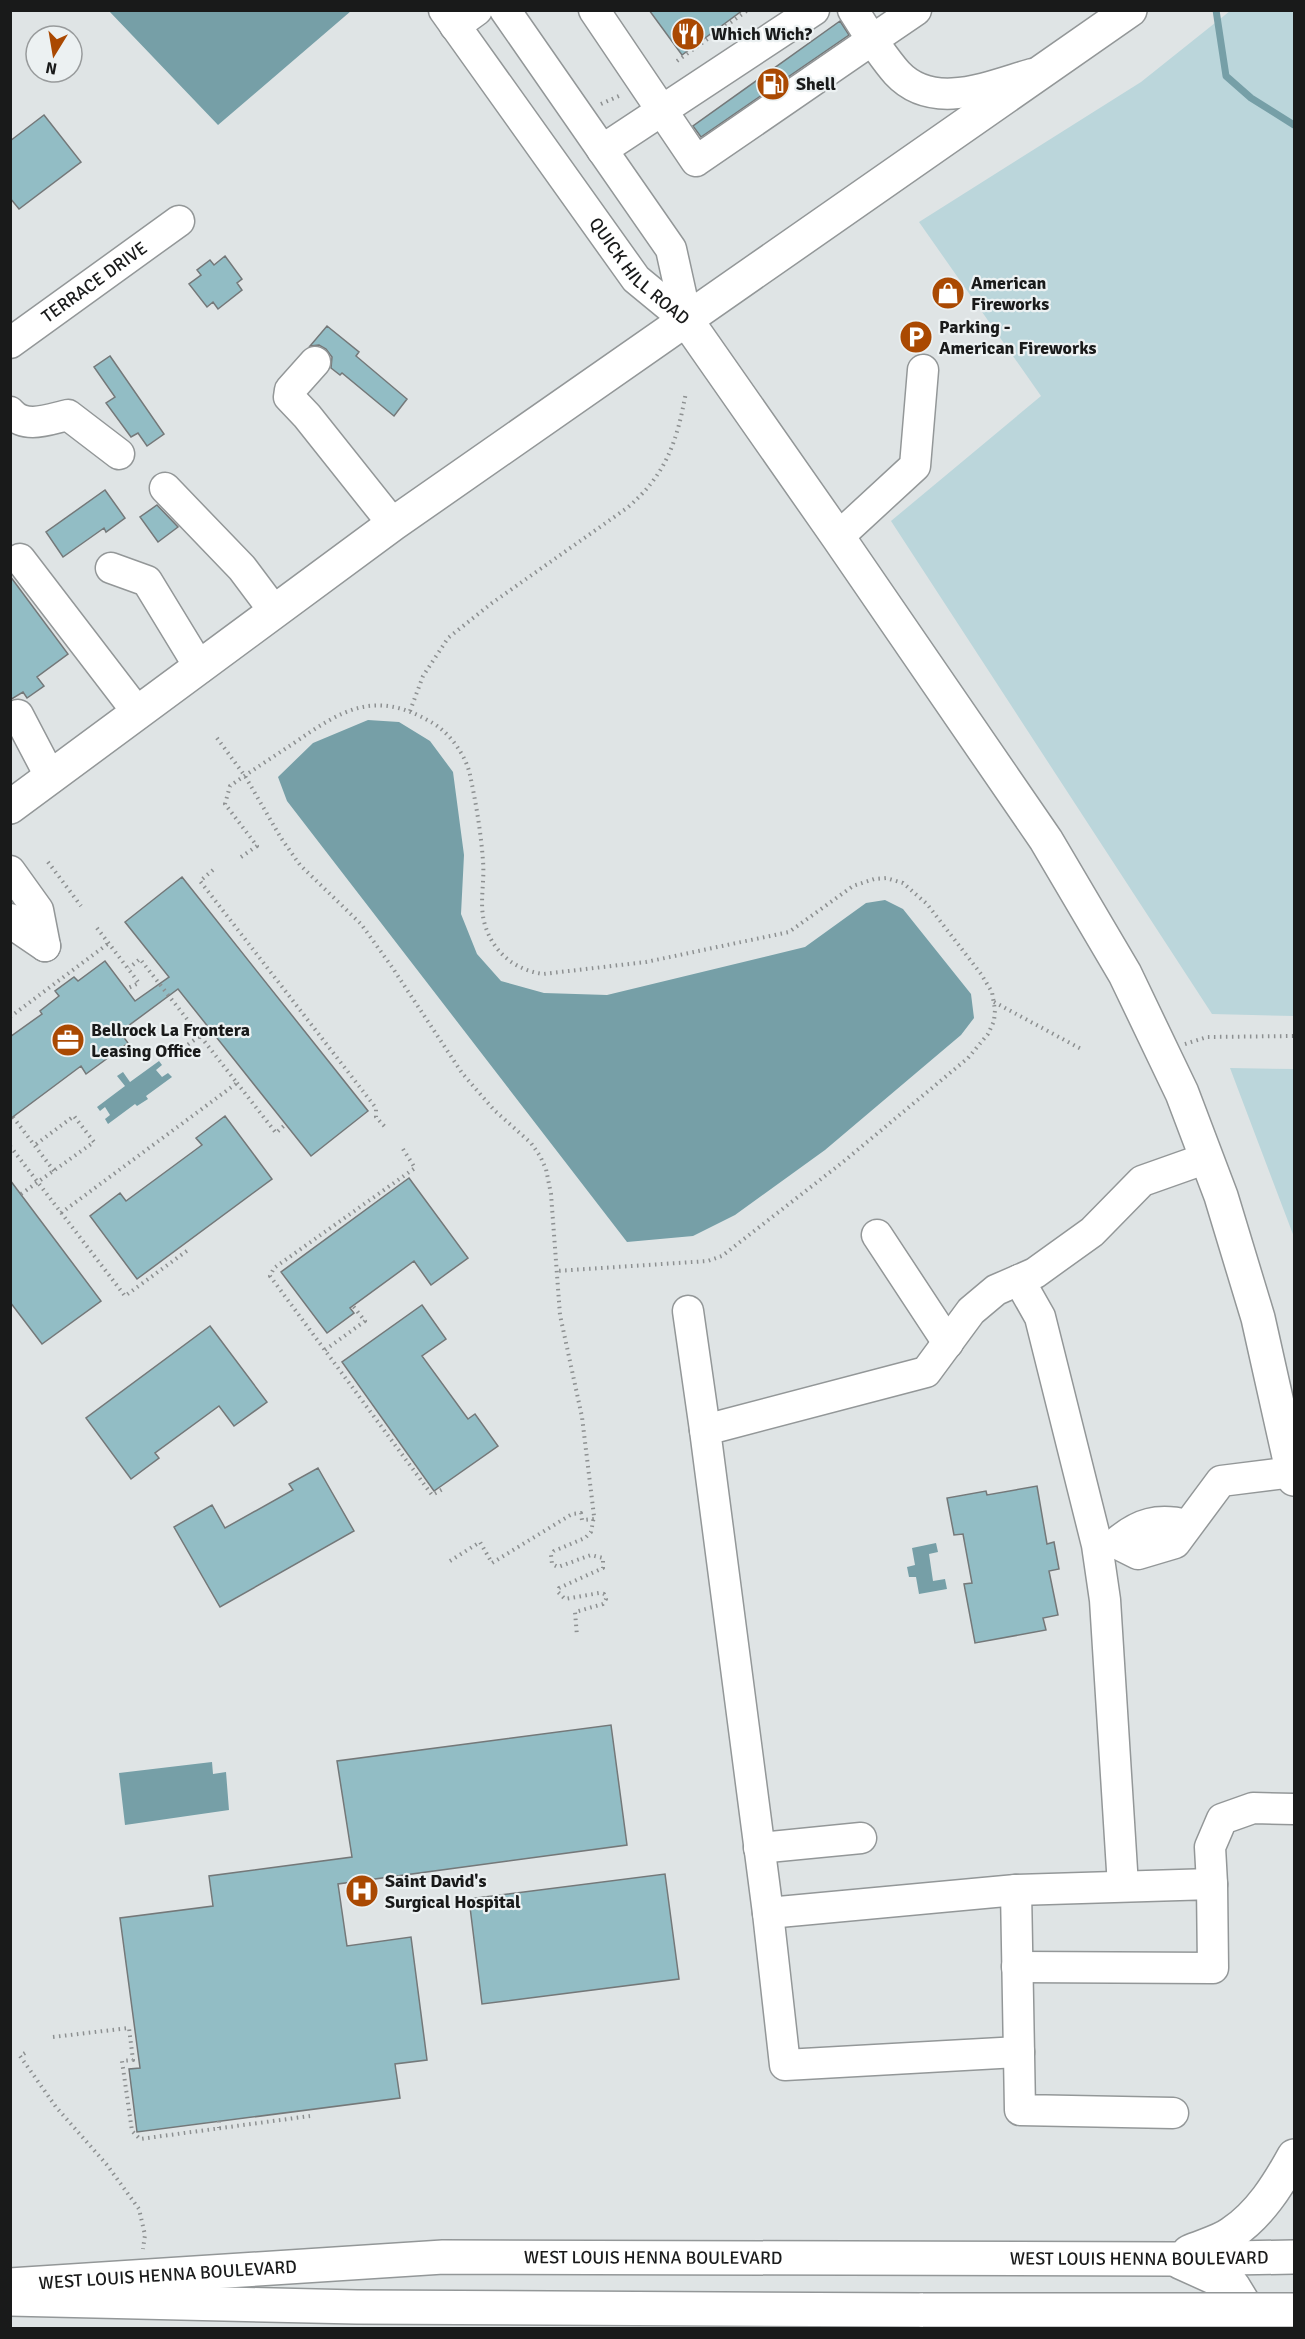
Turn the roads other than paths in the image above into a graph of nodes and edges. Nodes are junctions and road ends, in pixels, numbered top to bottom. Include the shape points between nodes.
1 (505, 10) edge
2 (814, 10) edge
3 (852, 10) edge
4 (916, 10) edge
5 (1130, 10) edge
6 (599, 13) edge
7 (459, 16) edge
8 (872, 40) junction
9 (1046, 71) junction
10 (662, 111) junction
11 (602, 150) junction
12 (179, 221) dead end
13 (687, 321) junction
14 (10, 344) edge
15 (315, 362) dead end
16 (923, 370) dead end
17 (10, 412) edge
18 (119, 454) dead end
19 (165, 488) dead end
20 (393, 524) junction
21 (838, 537) junction
22 (20, 559) dead end
23 (111, 568) dead end
24 (275, 612) junction
25 (200, 668) junction
26 (138, 713) junction
27 (10, 720) edge
28 (51, 778) junction
29 (10, 807) edge
30 (10, 871) edge
31 (10, 919) edge
32 (1207, 1158) junction
33 (877, 1235) dead end
34 (1019, 1280) junction
35 (688, 1311) dead end
36 (948, 1343) junction
37 (705, 1430) junction
38 (1294, 1475) edge
39 (1107, 1544) junction
40 (1294, 1809) edge
41 (861, 1838) dead end
42 (759, 1848) junction
43 (1212, 1884) junction
44 (1123, 1886) junction
45 (1016, 1890) junction
46 (768, 1913) junction
47 (1017, 1966) junction
48 (1018, 2052) junction
49 (1173, 2113) dead end
50 (1294, 2156) edge
51 (1294, 2257) edge
52 (1173, 2259) junction
53 (10, 2285) edge
54 (10, 2299) edge
55 (1294, 2310) edge
56 (1255, 2328) edge

1 - 11 street, QUICK HILL ROAD
2 - 10 street
3 - 8 street
4 - 8 street
5 - 9 main road
6 - 10 street
7 - 13 street, QUICK HILL ROAD via 636,279
8 - 9 street via 898,75 921,90 940,94 958,94
8 - 10 street via 696,161
9 - 13 main road
10 - 11 street
11 - 13 street, QUICK HILL ROAD via 671,249
12 - 14 street, TERRACE DRIVE
13 - 20 main road
13 - 21 main road
15 - 20 street via 290,390 289,397
16 - 21 street via 915,466
17 - 18 street via 32,423 68,415
19 - 24 street via 242,568
20 - 24 main road
21 - 32 main road via 1046,840 1125,974 1182,1094
22 - 26 street
23 - 25 street via 147,582
24 - 25 main road
25 - 26 main road
26 - 28 main road
27 - 28 street via 18,715
28 - 29 main road
30 - 31 street via 38,910 45,946
32 - 34 street via 1142,1181 1092,1232
32 - 38 main road via 1258,1318
33 - 36 street
34 - 36 street via 996,1290 972,1311
34 - 39 street via 1040,1317
35 - 37 street
36 - 37 street via 926,1372
37 - 42 street
38 - 39 street via 1221,1481 1187,1525 1168,1520 1133,1528
39 - 44 street via 1105,1600
40 - 43 street via 1253,1808 1222,1819 1210,1847
41 - 42 street
42 - 46 street
43 - 44 street
43 - 47 street via 1213,1968
44 - 45 street
45 - 46 street
45 - 47 street
46 - 48 street via 785,2064
47 - 48 street
48 - 49 street via 1020,2110
50 - 52 main road via 1268,2198 1231,2234
51 - 52 main road, WEST LOUIS HENNA BOULEVARD
52 - 53 main road, WEST LOUIS HENNA BOULEVARD via 443,2257
52 - 56 main road via 1233,2286
54 - 55 main road, bridge via 369,2307

